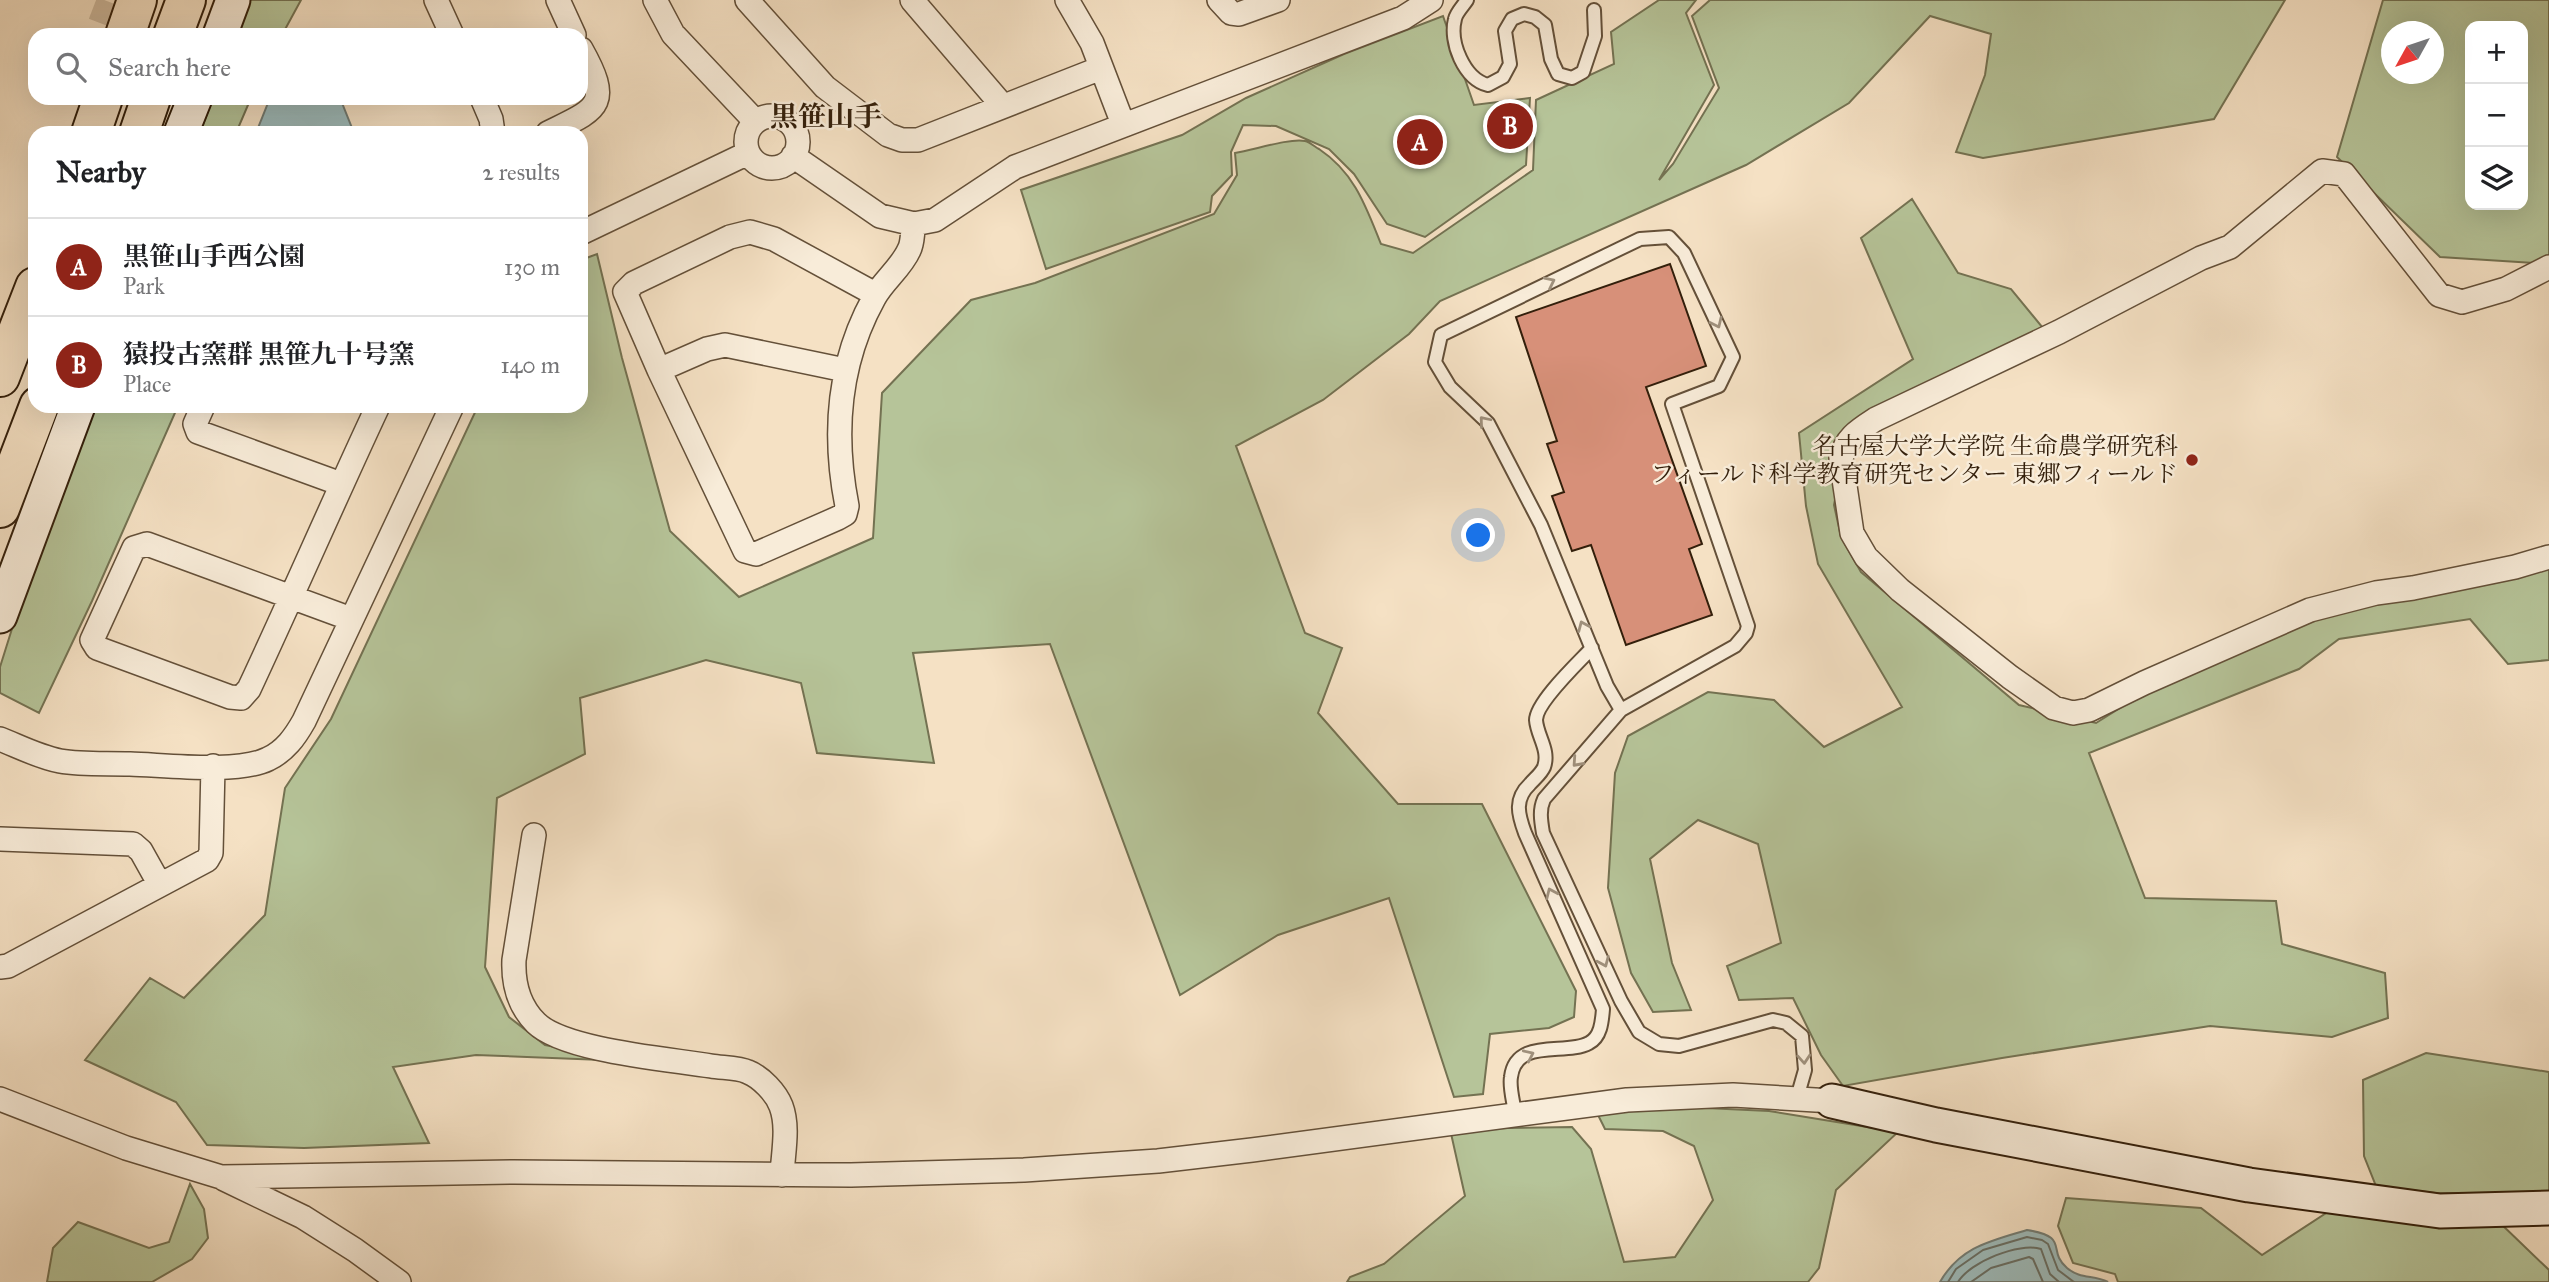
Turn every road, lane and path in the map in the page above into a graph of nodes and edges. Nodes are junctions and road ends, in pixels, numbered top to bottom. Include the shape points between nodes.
1 (138, 0) edge
2 (186, 0) edge
3 (233, 0) edge
4 (436, 0) edge
5 (558, 0) edge
6 (655, 0) edge
7 (747, 0) edge
8 (912, 0) edge
9 (1067, 0) edge
10 (1219, 0) edge
11 (1278, 0) edge
12 (1431, 0) edge
13 (1467, 0) edge
14 (1594, 10) dead end
15 (128, 28) edge
16 (176, 28) edge
17 (223, 28) edge
18 (449, 28) edge
19 (571, 28) edge
20 (588, 65) edge
21 (1101, 68) junction
22 (101, 105) edge
23 (149, 105) edge
24 (192, 105) edge
25 (485, 105) edge
26 (1002, 105) junction
27 (755, 121) junction
28 (1123, 124) junction
29 (93, 126) edge
30 (141, 126) edge
31 (184, 126) edge
32 (492, 126) edge
33 (563, 126) edge
34 (748, 153) junction
35 (793, 156) junction
36 (914, 224) junction
37 (588, 230) edge
38 (2549, 267) edge
39 (875, 294) junction
40 (28, 305) edge
41 (659, 370) junction
42 (845, 370) junction
43 (0, 377) edge
44 (36, 413) edge
45 (75, 413) edge
46 (200, 413) edge
47 (375, 413) edge
48 (449, 413) edge
49 (341, 484) junction
50 (0, 508) edge
51 (2549, 556) edge
52 (292, 598) junction
53 (0, 616) edge
54 (351, 620) junction
55 (1592, 648) junction
56 (1621, 710) junction
57 (0, 739) edge
58 (213, 766) junction
59 (534, 835) dead end
60 (0, 838) edge
61 (160, 885) junction
62 (0, 967) edge
63 (1797, 1098) junction
64 (0, 1099) edge
65 (1832, 1101) joint
66 (1515, 1114) junction
67 (782, 1175) junction
68 (221, 1177) junction
69 (2549, 1208) edge
70 (399, 1282) edge

1 - 15 highway
2 - 16 highway
3 - 17 street
4 - 18 street
5 - 19 street
6 - 27 street via 673,34
7 - 26 street via 818,81 894,138 918,140
8 - 26 street
9 - 21 street
10 - 11 street via 1231,13 1239,14
12 - 28 street via 1403,18
13 - 14 lane via 1455,17 1453,39 1468,71 1479,83 1488,85 1503,77 1510,64 1505,31 1512,19 1524,14 1545,25 1558,74 1572,78 1583,72 1595,36
20 - 33 street via 598,92 595,104 586,115
21 - 26 street
21 - 28 street
22 - 29 highway
23 - 30 highway
24 - 31 street
25 - 32 street
27 - 34 street via 746,135
27 - 35 street via 770,115 789,122 797,133
28 - 36 street via 1015,167 943,215
34 - 35 street via 768,168 785,164
34 - 37 street
35 - 36 street via 880,216
36 - 39 street via 909,250
38 - 51 street via 2506,289 2462,302 2439,295 2344,174 2322,171 2230,247 1875,419 1849,439 1841,459 1852,533 1866,558 2010,677 2054,708 2073,713 2089,710 2310,610
39 - 41 street via 766,236 739,233 628,288 625,296
39 - 42 street
40 - 43 highway
41 - 42 street via 724,345
41 - 42 street via 745,551 752,554 846,512 839,444
44 - 50 highway
45 - 53 street
46 - 49 street via 195,424 198,432
47 - 49 street
48 - 54 street
49 - 52 street
52 - 52 street via 249,689 238,699 97,648 92,641 134,548 144,543
52 - 54 street
54 - 58 street via 304,721 286,746 261,762
55 - 56 lane
55 -> 56 lane via 1541,525 1488,423 1450,387 1435,362 1441,335 1640,239 1670,237 1684,253 1733,357 1719,386 1672,404 1748,626 1735,646
66 -> 55 lane via 1511,1076 1518,1060 1537,1050 1590,1043 1602,1022 1603,1009 1518,808 1522,792 1546,756 1538,713
56 -> 63 lane via 1544,799 1540,812 1543,833 1639,1032 1659,1044 1679,1046 1773,1020 1786,1023 1802,1036 1805,1070
57 - 58 street via 61,761
58 - 61 street via 209,858
59 - 67 street via 513,978 522,1004 550,1033 631,1054 748,1072 769,1088 781,1105 785,1123
60 - 61 street via 133,844
61 - 62 street
63 - 65 street
63 - 66 street via 1733,1095 1627,1100
64 - 68 street via 126,1148
65 - 69 street via 2249,1185 2440,1211
66 - 67 street via 1158,1161 998,1171
67 - 68 street via 514,1172
68 - 70 street via 303,1217

